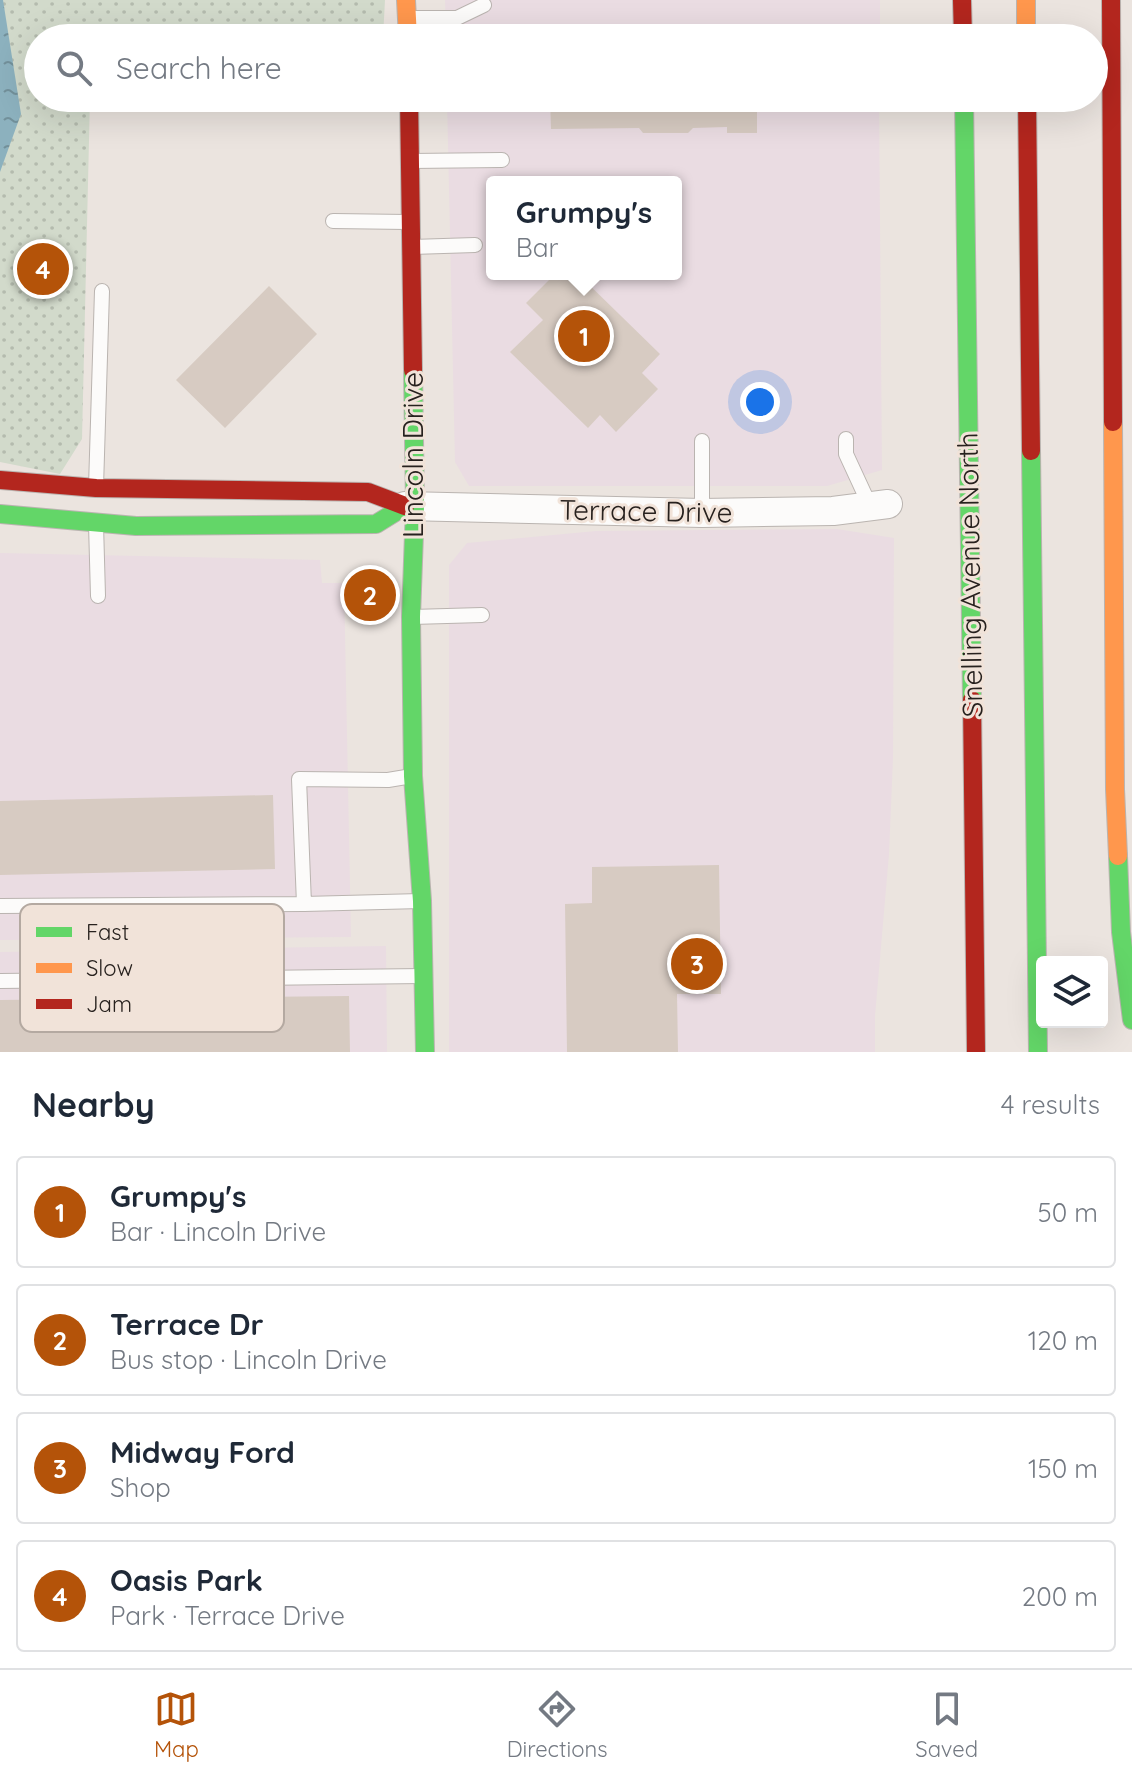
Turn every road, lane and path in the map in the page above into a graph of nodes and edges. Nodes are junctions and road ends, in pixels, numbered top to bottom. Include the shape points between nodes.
1 (962, 0) edge
2 (1026, 0) edge
3 (1111, 0) edge
4 (484, 5) dead end
5 (407, 9) edge
6 (963, 24) edge
7 (1026, 24) edge
8 (1122, 86) edge
9 (409, 112) edge
10 (964, 112) edge
11 (1027, 112) edge
12 (502, 160) dead end
13 (410, 161) junction
14 (333, 221) dead end
15 (411, 222) junction
16 (475, 245) dead end
17 (411, 247) junction
18 (102, 291) dead end
19 (846, 439) dead end
20 (702, 441) dead end
21 (0, 480) edge
22 (879, 505) joint
23 (96, 506) junction
24 (410, 506) junction
25 (702, 513) junction
26 (0, 514) edge
27 (98, 596) dead end
28 (482, 615) dead end
29 (411, 617) junction
30 (1123, 654) edge
31 (1123, 762) edge
32 (413, 776) junction
33 (422, 901) junction
34 (284, 904) edge
35 (304, 904) junction
36 (0, 906) edge
37 (20, 906) edge
38 (423, 976) junction
39 (284, 978) edge
40 (0, 981) edge
41 (20, 981) edge
42 (1132, 1020) edge
43 (425, 1052) edge
44 (976, 1052) edge
45 (1038, 1052) edge

1 - 6 main road
2 - 7 main road
3 - 8 main road
4 - 5 lane via 457,18
8 - 30 main road
9 - 13 main road, Lincoln Drive
10 - 44 main road, Snelling Avenue North
11 - 45 main road
12 - 13 lane
13 - 15 main road, Lincoln Drive
14 - 15 lane
15 - 17 main road, Lincoln Drive
16 - 17 lane
17 - 24 main road, Lincoln Drive
18 - 23 lane
19 - 22 lane via 846,454
20 - 25 lane
21 - 23 main road, Terrace Drive
22 - 25 street, Terrace Drive
23 - 24 main road, Terrace Drive via 368,492
23 - 24 main road, Terrace Drive via 136,526 376,524
23 - 26 main road, Terrace Drive
23 - 27 lane
24 - 25 street, Terrace Drive
24 - 29 main road, Lincoln Drive
28 - 29 lane
29 - 32 main road, Lincoln Drive
30 - 31 main road
31 - 42 main road via 1121,932
32 - 33 main road, Lincoln Drive
32 - 35 lane via 299,779
33 - 35 lane
33 - 38 main road, Lincoln Drive
34 - 35 lane
36 - 37 lane
38 - 39 lane
38 - 43 main road, Lincoln Drive
40 - 41 lane

